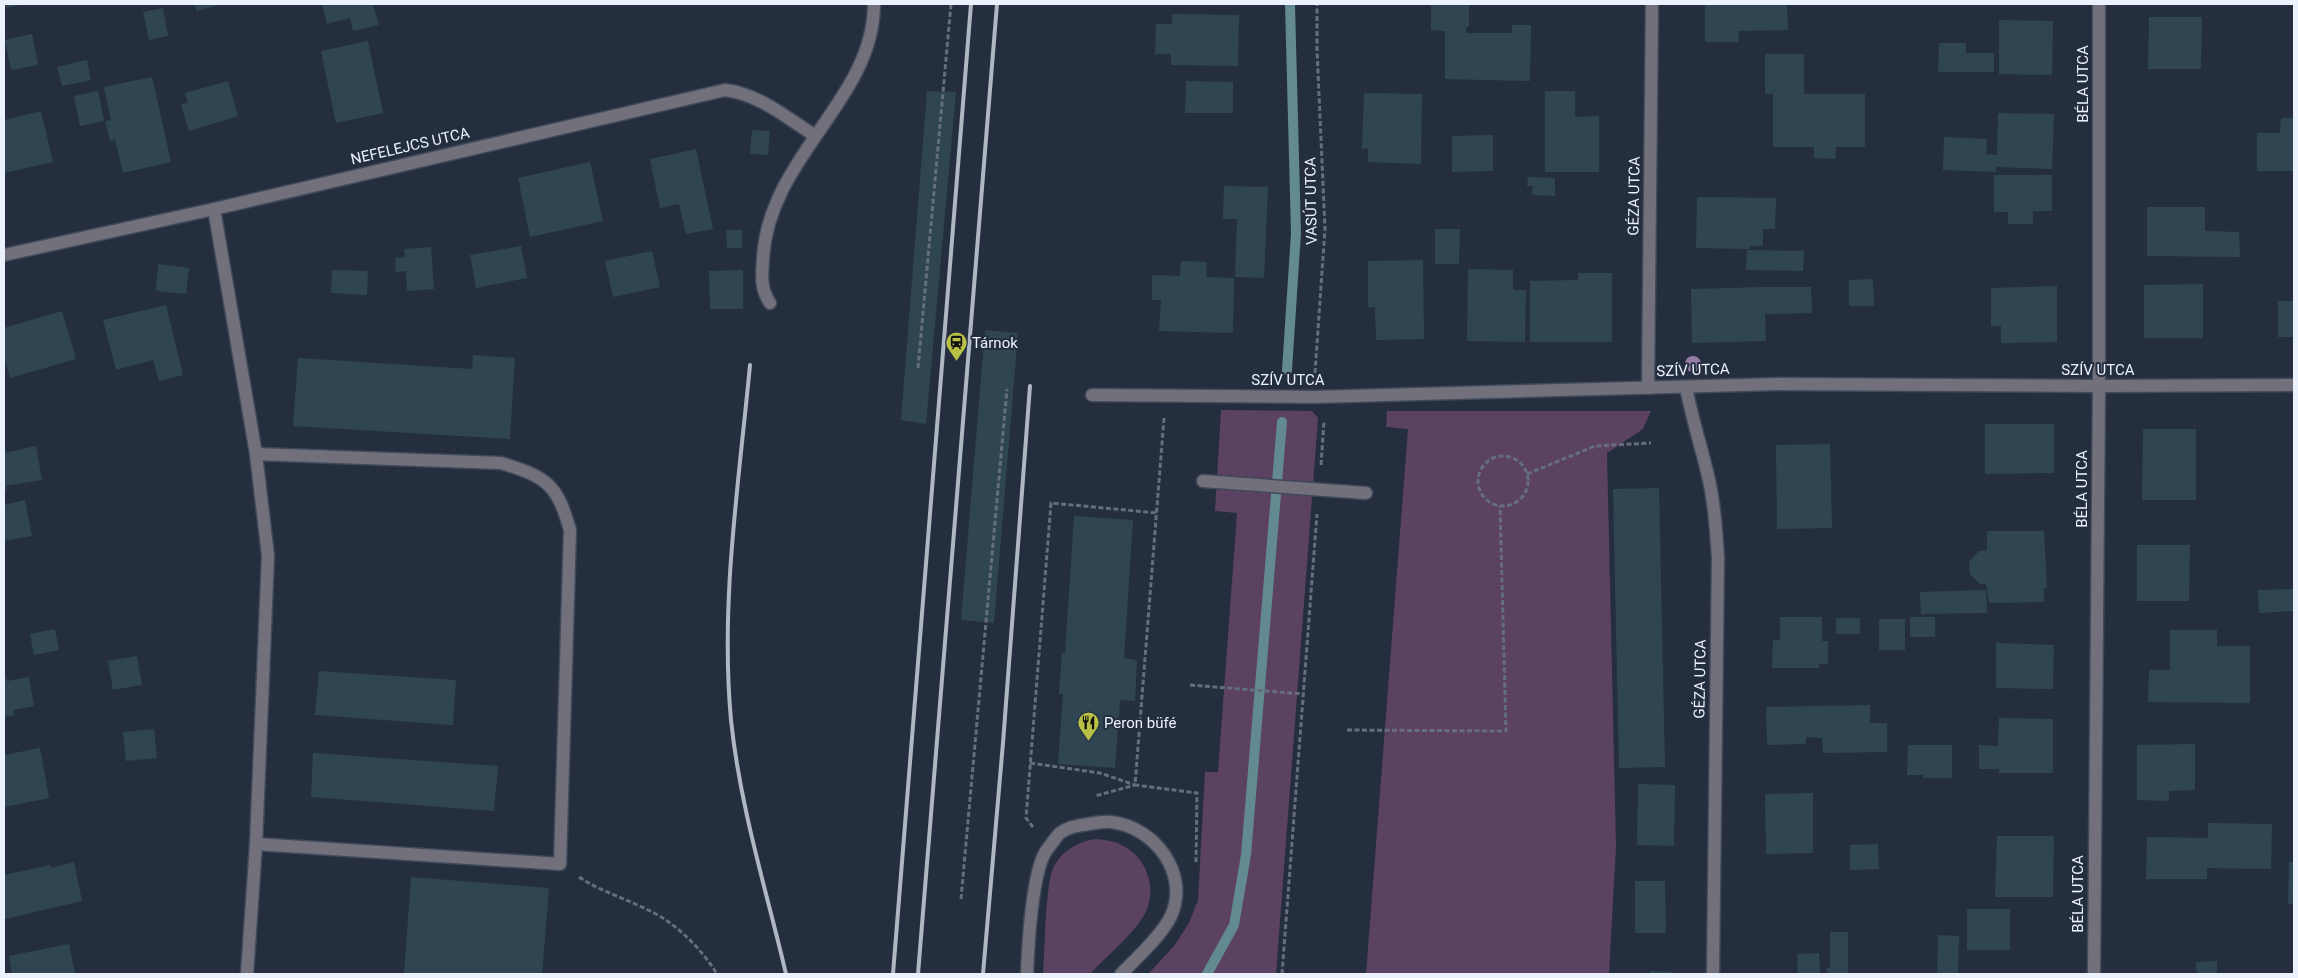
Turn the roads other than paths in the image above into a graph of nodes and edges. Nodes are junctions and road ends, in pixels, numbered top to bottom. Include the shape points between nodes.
1 (874, 4) edge
2 (1652, 4) edge
3 (2099, 4) edge
4 (814, 135) junction
5 (214, 209) junction
6 (4, 255) edge
7 (770, 303) dead end
8 (2294, 385) edge
9 (2099, 386) junction
10 (1686, 387) junction
11 (1648, 388) junction
12 (1092, 395) dead end
13 (256, 454) junction
14 (1203, 481) dead end
15 (1366, 493) dead end
16 (256, 844) junction
17 (247, 974) edge
18 (1026, 974) edge
19 (1122, 974) edge
20 (1713, 974) edge
21 (2094, 974) edge

1 - 4 street via 867,50 843,95
2 - 11 street, GÉZA UTCA
3 - 9 street, BÉLA UTCA
4 - 5 street, NEFELEJCS UTCA via 754,97 726,90
4 - 7 street via 772,208 765,232 762,292
5 - 6 street, NEFELEJCS UTCA
5 - 13 street
8 - 9 street, SZÍV UTCA
9 - 10 street, SZÍV UTCA via 1778,384
9 - 21 street, BÉLA UTCA
10 - 11 street, SZÍV UTCA
10 - 20 street, GÉZA UTCA via 1716,516 1718,557
11 - 12 street, SZÍV UTCA via 1320,397
13 - 16 street via 268,556
13 - 16 street via 501,464 537,477 552,487 562,503 570,530 560,864
14 - 15 street
16 - 17 street
18 - 19 street via 1039,866 1060,833 1076,826 1111,822 1133,829 1150,840 1171,864 1176,879 1170,917

